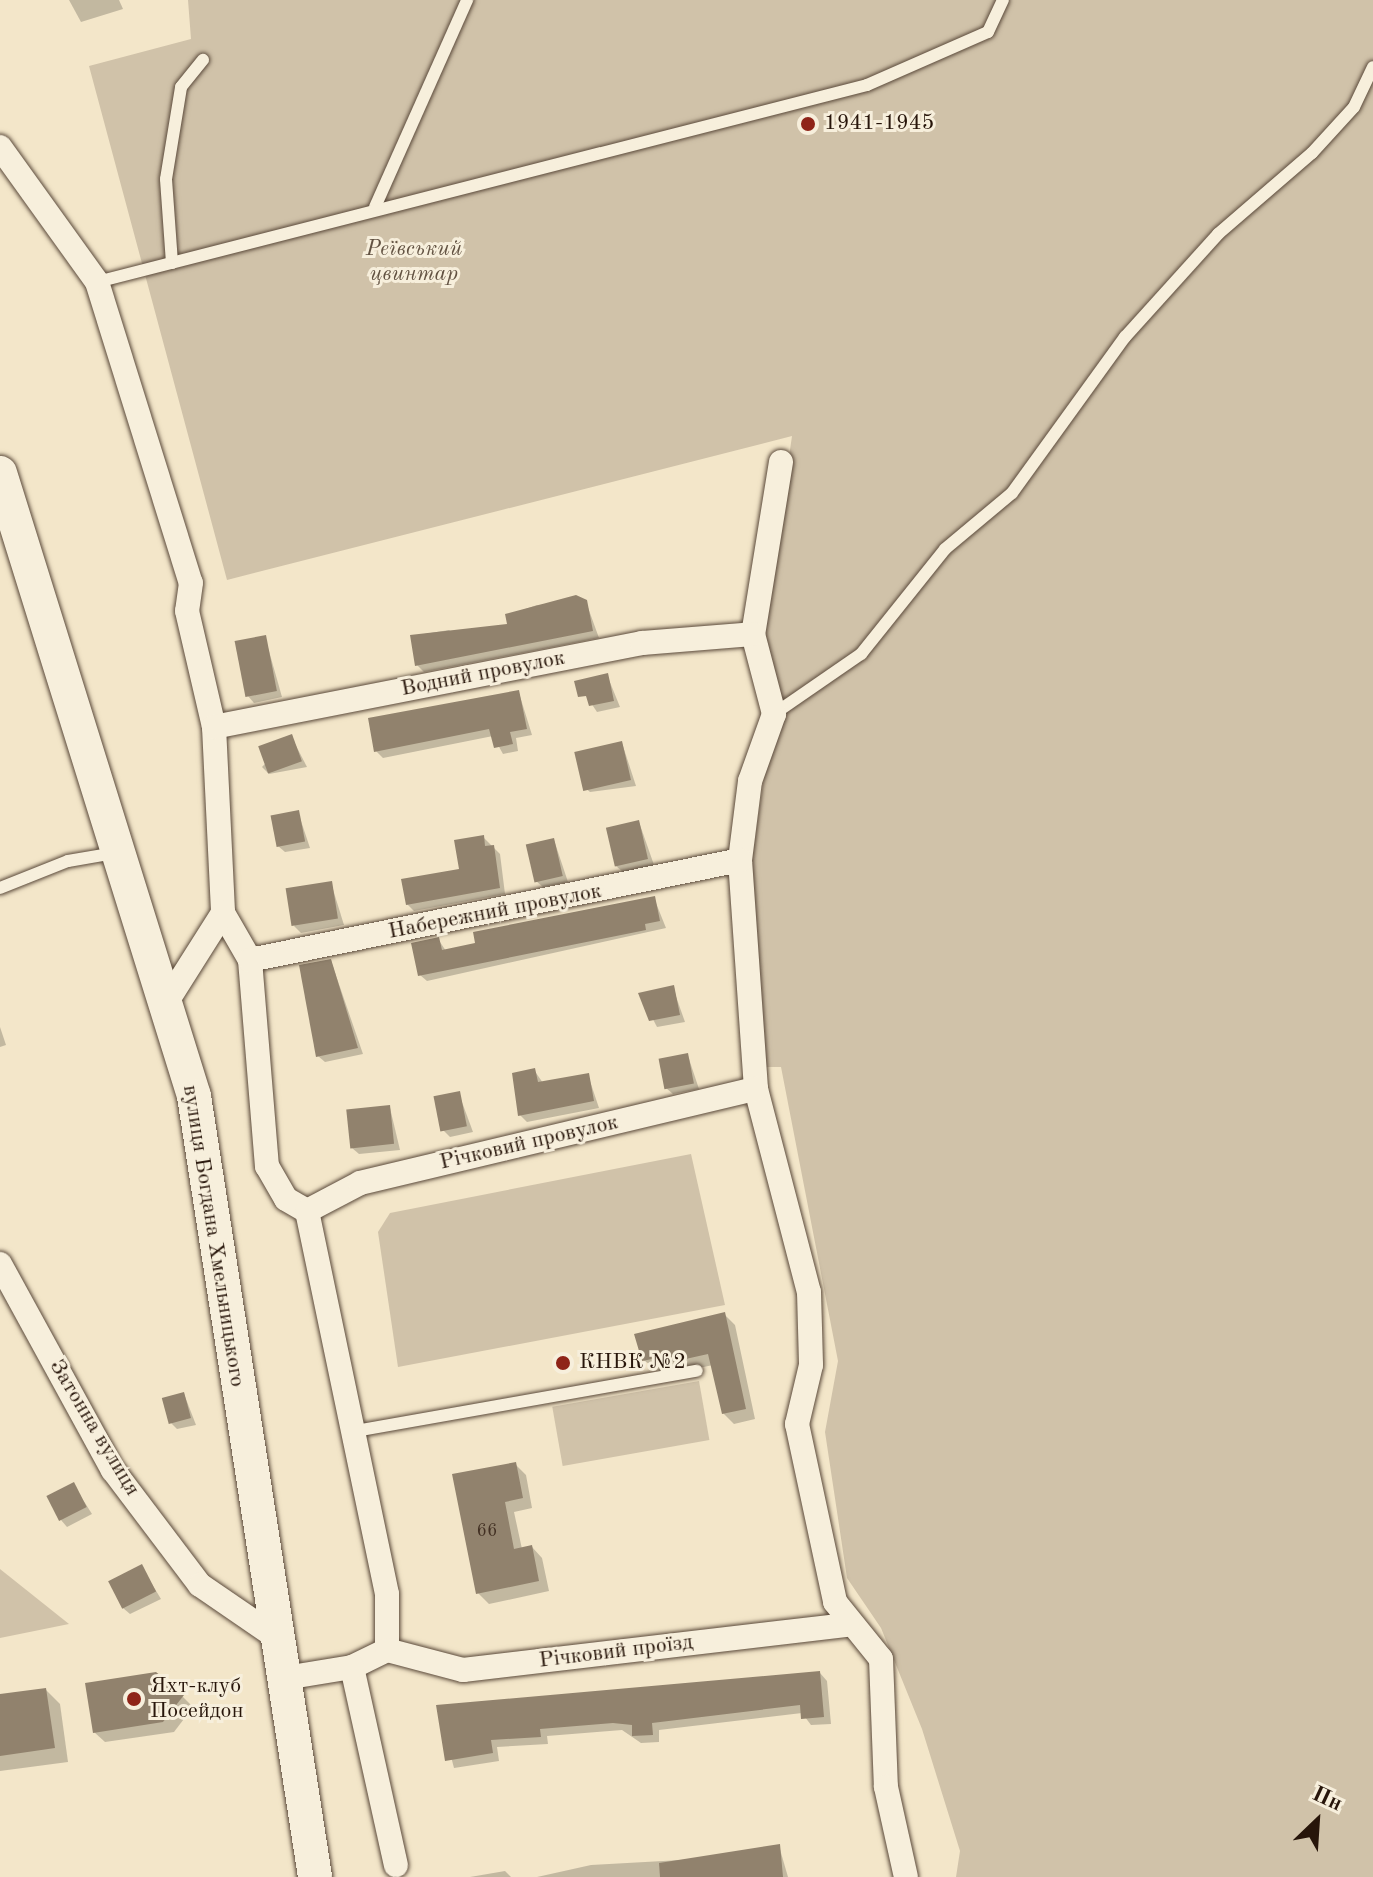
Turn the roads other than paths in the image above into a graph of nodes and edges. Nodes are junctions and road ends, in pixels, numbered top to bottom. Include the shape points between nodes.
1 (467, 0) edge
2 (1003, 0) edge
3 (203, 60) dead end
4 (1373, 67) edge
5 (0, 147) edge
6 (375, 207) junction
7 (172, 263) junction
8 (97, 282) junction
9 (781, 462) dead end
10 (0, 473) edge
11 (753, 634) junction
12 (774, 714) junction
13 (214, 727) junction
14 (120, 852) junction
15 (740, 860) junction
16 (0, 888) edge
17 (223, 913) junction
18 (250, 960) junction
19 (166, 1003) junction
20 (756, 1089) junction
21 (307, 1211) junction
22 (0, 1264) edge
23 (697, 1371) dead end
24 (355, 1431) junction
25 (847, 1625) junction
26 (279, 1639) junction
27 (387, 1650) junction
28 (352, 1667) junction
29 (285, 1678) junction
30 (396, 1865) dead end
31 (315, 1877) edge
32 (906, 1877) edge

1 - 6 lane
2 - 6 lane via 988,32 867,85
3 - 7 lane via 181,87 166,179
4 - 12 lane via 1354,107 1312,153 1218,234 1125,337 1012,493 945,549 861,654
5 - 8 street
6 - 7 lane
7 - 8 lane
8 - 13 street via 191,583 187,611
9 - 11 street
10 - 14 main road, вулиця Богдана Хмельницького
11 - 12 street
11 - 13 street, Водний провулок via 642,643
12 - 15 street via 750,781
13 - 17 street
14 - 16 lane via 68,861
14 - 19 main road, вулиця Богдана Хмельницького
15 - 18 street, Набережний провулок
15 - 20 street
17 - 18 street
17 - 19 street
18 - 21 street via 267,1166 286,1199
19 - 26 main road, вулиця Богдана Хмельницького via 194,1096
20 - 21 street, Річковий провулок via 360,1183
20 - 25 street via 809,1292 811,1365 797,1424 835,1602
21 - 24 street
22 - 26 street, Затонна вулиця via 113,1470 200,1585
23 - 24 lane
24 - 27 street via 387,1594
25 - 27 street, Річковий проїзд via 463,1670
25 - 32 street via 866,1635 881,1659 886,1787
26 - 29 main road, вулиця Богдана Хмельницького
27 - 28 street
28 - 29 street
28 - 30 street
29 - 31 main road, вулиця Богдана Хмельницького

